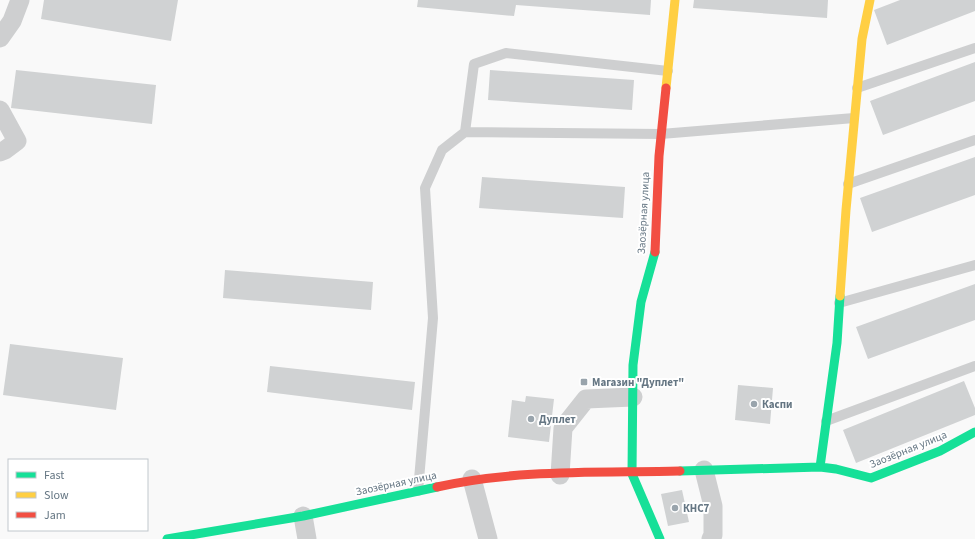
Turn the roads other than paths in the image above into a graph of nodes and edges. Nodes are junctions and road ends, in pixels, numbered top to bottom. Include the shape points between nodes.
1 (20, 0) edge
2 (676, 0) edge
3 (870, 0) edge
4 (6, 22) edge
5 (0, 38) edge
6 (975, 48) edge
7 (668, 71) junction
8 (857, 88) junction
9 (0, 110) edge
10 (854, 118) junction
11 (465, 132) junction
12 (661, 134) junction
13 (975, 140) edge
14 (0, 152) edge
15 (848, 184) junction
16 (975, 265) edge
17 (839, 302) junction
18 (975, 366) edge
19 (633, 397) junction
20 (826, 421) junction
21 (975, 432) edge
22 (820, 467) junction
23 (704, 470) junction
24 (632, 474) junction
25 (560, 475) junction
26 (472, 479) junction
27 (418, 491) junction
28 (303, 516) junction
29 (167, 539) edge
30 (307, 539) edge
31 (488, 539) edge
32 (660, 539) edge
33 (711, 539) edge

1 - 4 street
2 - 7 street, Заозёрная улица
3 - 8 street via 862,39
4 - 5 street
6 - 8 lane
7 - 11 lane via 506,53 474,64
7 - 12 street, Заозёрная улица
8 - 10 street
9 - 14 street via 17,141
10 - 12 lane
10 - 15 street
11 - 12 lane
11 - 27 lane via 442,150 425,188 434,318
12 - 19 street, Заозёрная улица via 655,252 641,302 633,365
13 - 15 lane
15 - 17 street
16 - 17 lane
17 - 20 street via 837,343
18 - 20 lane
19 - 24 street, Заозёрная улица
19 - 25 street via 586,399 563,428
20 - 22 street
21 - 22 street, Заозёрная улица via 940,451 871,478
22 - 23 street, Заозёрная улица
23 - 24 street, Заозёрная улица
23 - 33 street via 713,506
24 - 25 street, Заозёрная улица
24 - 32 street
25 - 26 street, Заозёрная улица
26 - 27 street, Заозёрная улица
26 - 31 street
27 - 28 street, Заозёрная улица
28 - 29 street, Заозёрная улица
28 - 30 street

